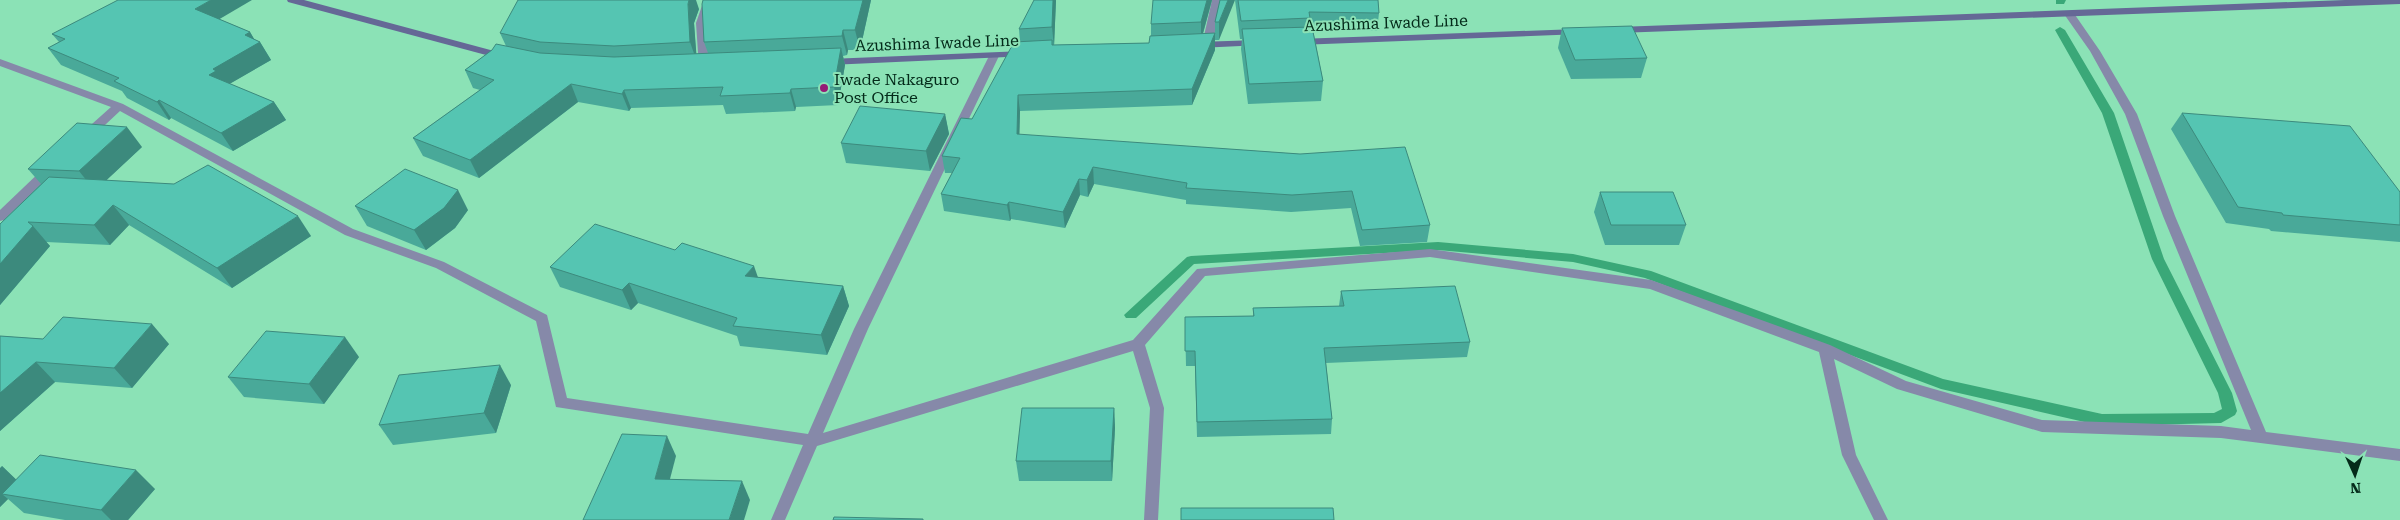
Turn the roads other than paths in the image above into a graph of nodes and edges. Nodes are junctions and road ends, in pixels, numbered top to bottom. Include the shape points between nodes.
1 (292, 0) edge
2 (709, 0) edge
3 (1217, 0) edge
4 (2400, 1) edge
5 (2069, 14) junction
6 (1286, 42) edge
7 (1267, 43) edge
8 (1207, 45) junction
9 (1188, 46) edge
10 (1033, 54) edge
11 (994, 56) junction
12 (512, 58) edge
13 (0, 62) edge
14 (820, 63) edge
15 (704, 67) edge
16 (119, 106) junction
17 (76, 145) edge
18 (55, 164) edge
19 (0, 217) edge
20 (1138, 344) junction
21 (1825, 349) junction
22 (2261, 437) junction
23 (814, 441) junction
24 (2400, 455) edge
25 (778, 520) edge
26 (1151, 520) edge
27 (1880, 520) edge

1 - 12 main road
2 - 15 street via 701,23
3 - 8 street
4 - 5 main road, Azushima Iwade Line
5 - 6 main road, Azushima Iwade Line
5 - 22 street via 2096,51 2131,114 2168,216
7 - 8 main road
8 - 9 main road
10 - 11 main road, Azushima Iwade Line
11 - 14 main road, Azushima Iwade Line
11 - 23 street via 861,329
13 - 16 street
16 - 17 street
16 - 23 street via 349,232 440,265 542,318 561,403
18 - 19 street
20 - 21 street via 1201,272 1430,253 1651,285
20 - 23 street
20 - 26 street via 1157,408
21 - 22 street via 1902,385 2042,426 2221,432
21 - 27 street via 1849,456
22 - 24 street
23 - 25 street

